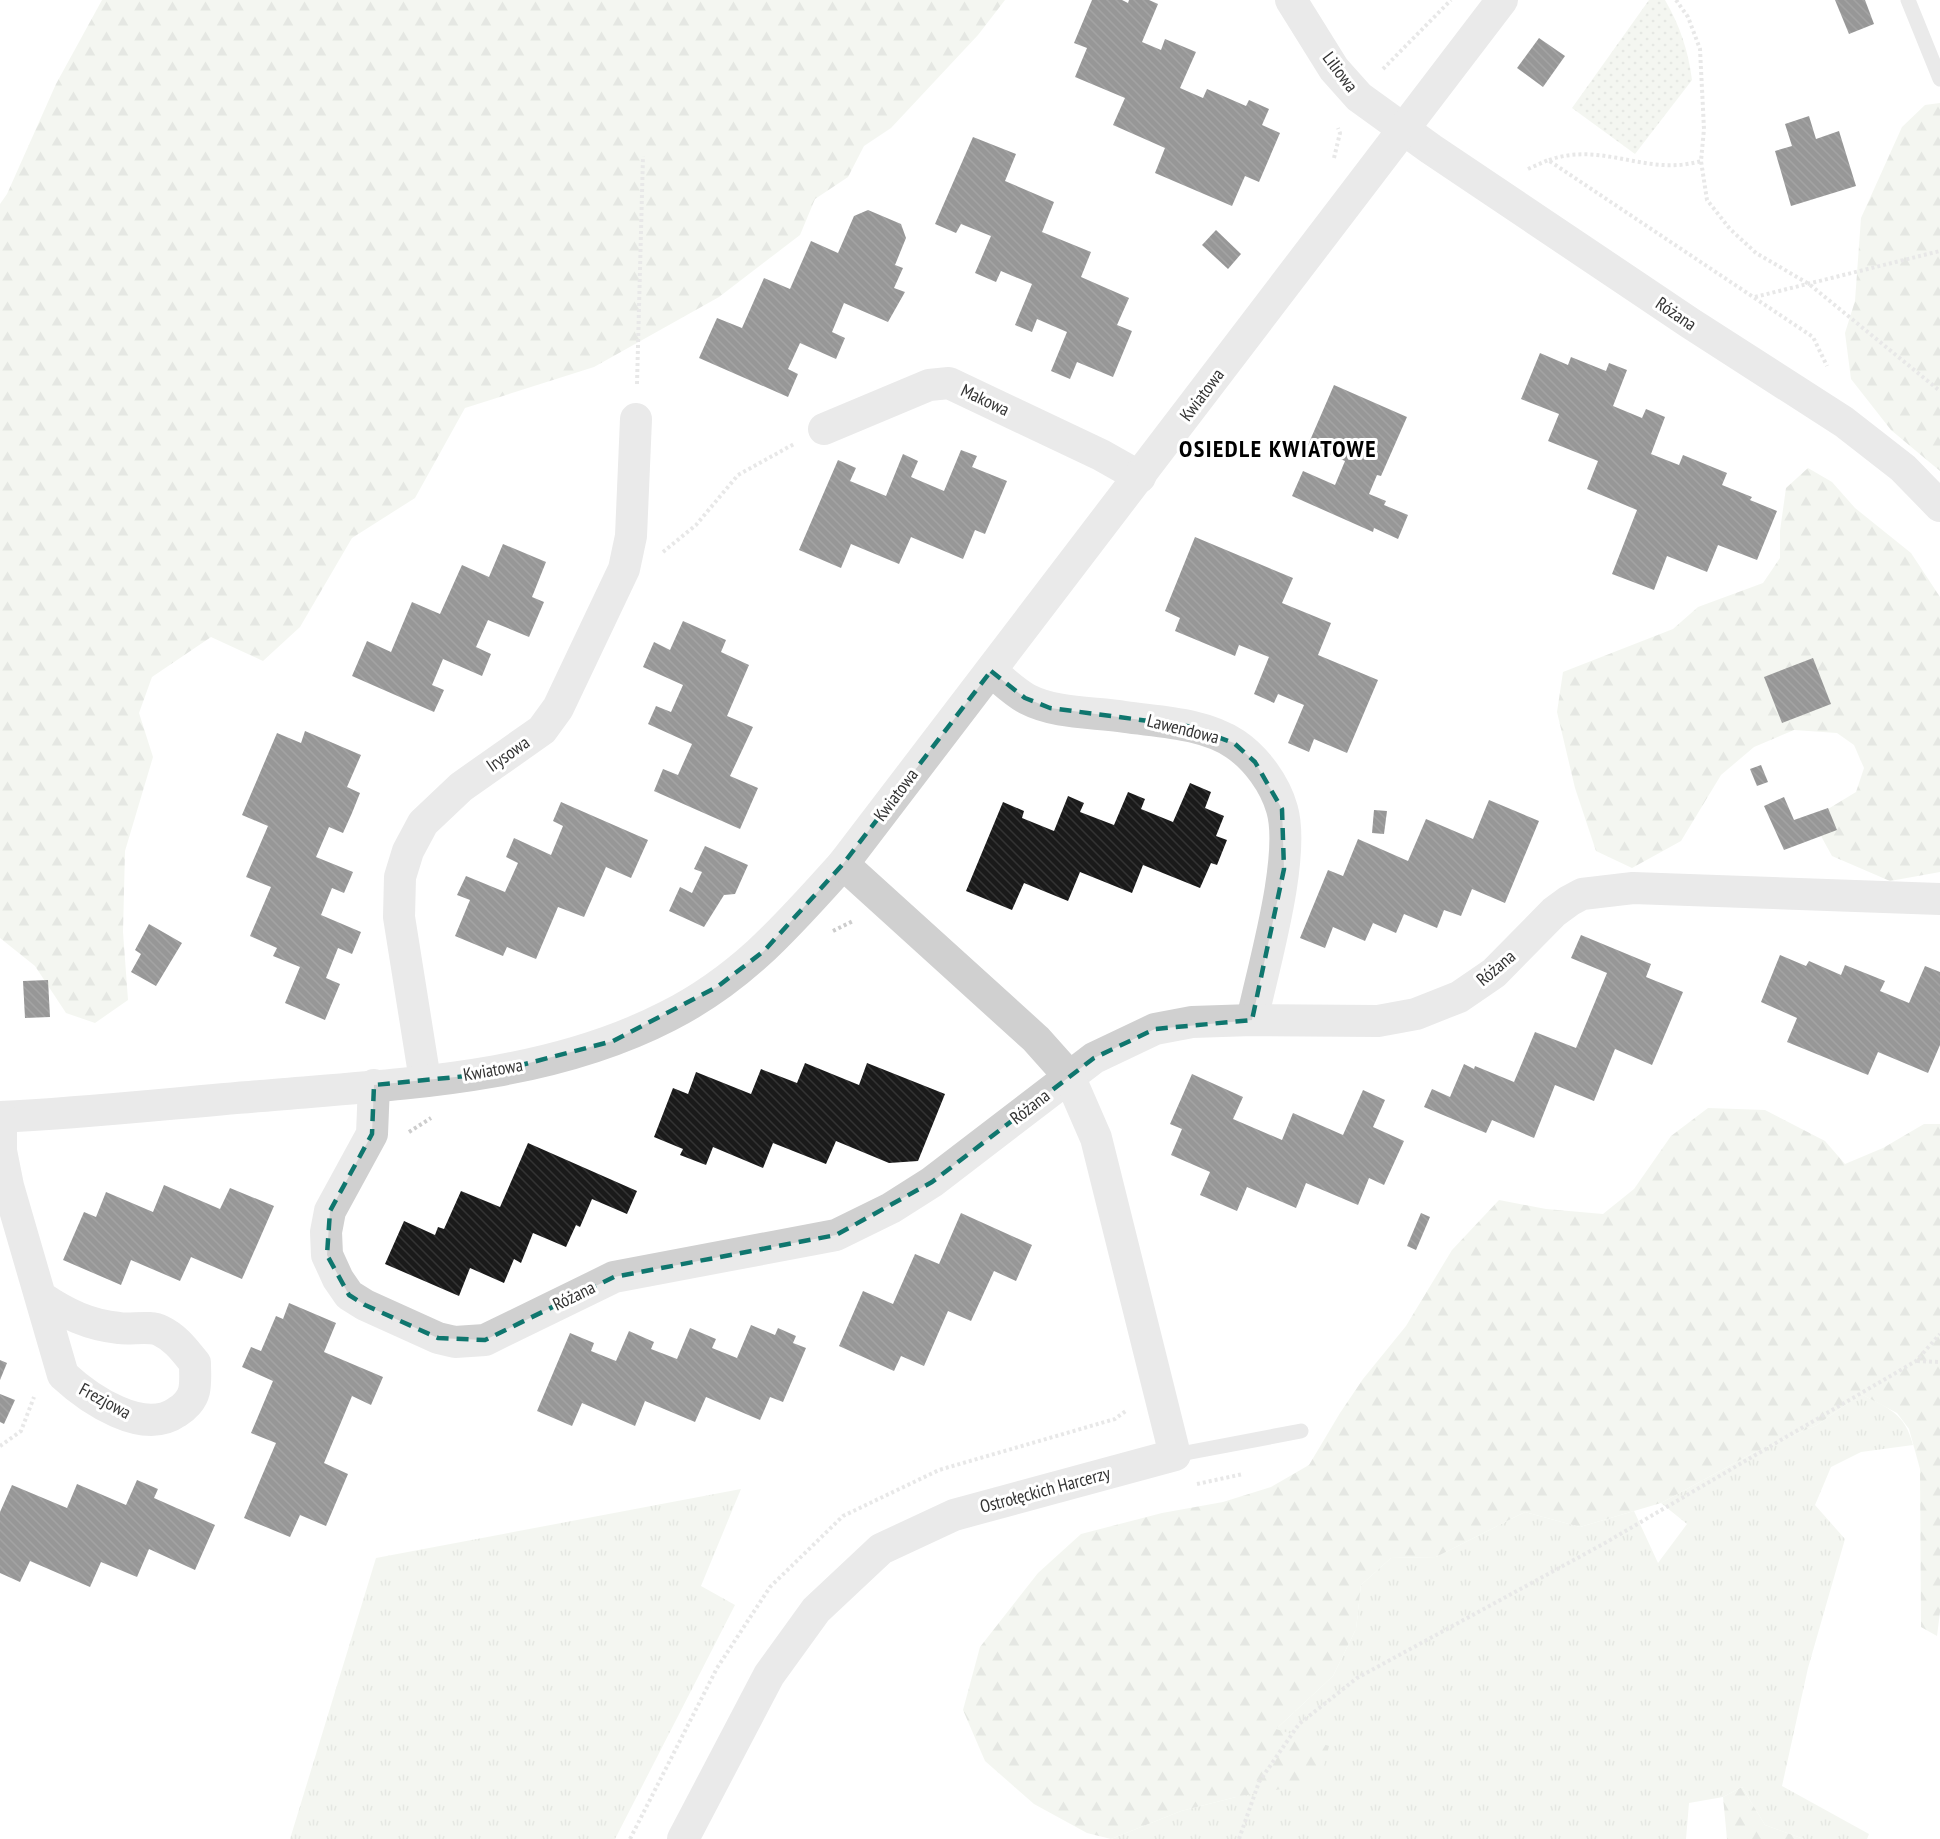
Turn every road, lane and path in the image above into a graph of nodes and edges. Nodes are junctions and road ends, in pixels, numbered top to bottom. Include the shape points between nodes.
1 (1291, 0) edge
2 (1451, 0) edge
3 (1502, 0) edge
4 (1676, 0) edge
5 (1908, 0) edge
6 (1940, 79) edge
7 (1359, 97) junction
8 (1404, 130) junction
9 (643, 156) dead end
10 (1548, 160) junction
11 (1701, 161) junction
12 (1521, 172) dead end
13 (1353, 197) junction
14 (1940, 250) edge
15 (1809, 284) junction
16 (1754, 297) junction
17 (1828, 370) dead end
18 (1940, 391) edge
19 (636, 419) joint
20 (824, 429) joint
21 (1140, 477) junction
22 (1940, 506) edge
23 (624, 569) junction
24 (991, 671) junction
25 (843, 864) junction
26 (874, 894) junction
27 (1940, 899) edge
28 (826, 934) dead end
29 (1252, 1020) junction
30 (1069, 1076) junction
31 (424, 1080) junction
32 (374, 1085) junction
33 (0, 1117) edge
34 (433, 1117) dead end
35 (372, 1134) junction
36 (41, 1297) junction
37 (1940, 1334) edge
38 (54, 1348) junction
39 (1916, 1361) junction
40 (1940, 1362) edge
41 (1301, 1431) dead end
42 (1256, 1440) junction
43 (0, 1446) edge
44 (1175, 1455) junction
45 (1191, 1485) dead end
46 (683, 1839) edge
47 (1239, 1839) edge

1 - 7 street, Liliowa via 1334,69
2 - 7 path
3 - 8 street, Kwiatowa
4 - 11 path via 1688,17 1700,49 1704,129
5 - 6 lane
7 - 8 street, Liliowa
7 - 13 path via 1336,121 1340,134 1336,150 1332,164 1322,175
8 - 13 street, Kwiatowa
8 - 22 street, Różana via 1844,422 1903,468
9 - 19 path
10 - 11 path via 1569,153 1592,153 1658,166
10 - 12 path
10 - 16 path
11 - 15 path via 1707,200 1730,229 1756,253
13 - 21 street, Kwiatowa
14 - 15 path
15 - 16 path
15 - 18 path
16 - 17 path via 1813,337
19 - 23 street, Irysowa via 631,536
20 - 21 street, Makowa via 929,385 949,383 1101,454
20 - 23 path via 738,475 669,550
21 - 24 street, Kwiatowa
23 - 31 street, Irysowa via 558,708 543,730 461,787 423,823 408,851 400,877 399,917
24 - 25 street, Kwiatowa
24 - 29 street, Lawendowa via 1025,699 1050,708 1209,732 1234,743 1256,762 1282,809 1286,834 1284,869
25 - 26 street
25 - 31 street, Kwiatowa via 764,951 717,987 668,1016 613,1041 552,1058 487,1074
26 - 28 path via 857,917
26 - 30 street via 1036,1039
27 - 29 street, Różana via 1633,888 1582,894 1554,912 1494,973 1459,997 1427,1010 1378,1021
29 - 30 street, Różana via 1192,1022 1155,1029 1121,1042
30 - 35 street, Różana via 932,1182 891,1208 836,1234 614,1277 485,1340 455,1342 438,1338 365,1305 349,1295 338,1279 327,1255 330,1211
30 - 44 street via 1096,1138
31 - 32 street, Kwiatowa
32 - 33 street, Kwiatowa
32 - 35 street, Różana
33 - 36 street, Frezjowa via 8,1186
34 - 35 path via 405,1136
36 - 38 street, Frezjowa
36 - 38 street, Frezjowa via 65,1314 86,1322 159,1329 178,1342 195,1363 194,1392 185,1408 168,1419 141,1420 84,1394 63,1375
37 - 39 path
38 - 43 path via 21,1431
39 - 40 path
39 - 47 path via 1605,1543 1357,1678 1299,1724 1259,1782
41 - 42 lane
42 - 44 lane
42 - 45 path via 1257,1470
44 - 46 street, Ostrołęckich Harcerzy via 954,1515 881,1549 816,1610 769,1675

